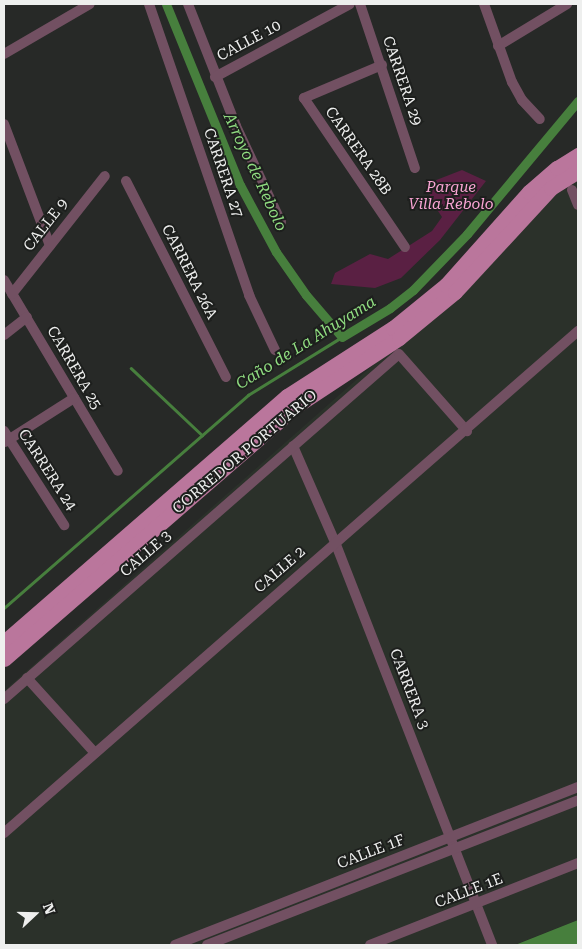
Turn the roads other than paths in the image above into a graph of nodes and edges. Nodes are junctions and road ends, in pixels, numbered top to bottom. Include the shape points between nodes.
1 (90, 4) edge
2 (149, 4) edge
3 (188, 4) edge
4 (350, 4) edge
5 (360, 4) edge
6 (484, 4) edge
7 (567, 4) edge
8 (498, 46) junction
9 (4, 54) edge
10 (382, 66) junction
11 (215, 77) junction
12 (540, 119) dead end
13 (4, 124) edge
14 (6, 138) edge
15 (578, 155) edge
16 (415, 168) dead end
17 (578, 171) edge
18 (105, 176) dead end
19 (126, 181) dead end
20 (572, 190) dead end
21 (578, 205) edge
22 (281, 222) dead end
23 (50, 246) junction
24 (404, 247) dead end
25 (4, 280) edge
26 (12, 294) junction
27 (27, 316) junction
28 (578, 331) edge
29 (4, 335) edge
30 (394, 342) junction
31 (275, 350) dead end
32 (226, 377) dead end
33 (74, 398) junction
34 (467, 431) junction
35 (5, 438) edge
36 (293, 446) junction
37 (118, 471) dead end
38 (64, 525) dead end
39 (335, 542) junction
40 (4, 642) edge
41 (4, 659) edge
42 (27, 678) junction
43 (4, 698) edge
44 (95, 753) junction
45 (578, 787) edge
46 (578, 800) edge
47 (4, 832) edge
48 (452, 842) junction
49 (578, 864) edge
50 (288, 901) junction
51 (476, 904) junction
52 (292, 912) junction
53 (210, 932) junction
54 (212, 944) edge
55 (175, 945) edge
56 (370, 945) edge
57 (492, 945) edge

1 - 9 street
2 - 31 street, CARRERA 27 via 249,295
3 - 11 street
4 - 11 street, CALLE 10
5 - 10 street, CARRERA 29
6 - 8 street
7 - 8 street
8 - 12 street via 522,100
10 - 16 street, CARRERA 29
10 - 24 street, CARRERA 28B via 304,98
11 - 22 street
13 - 14 street
14 - 23 street
15 - 30 main road, CORREDOR PORTUARIO via 529,192
17 - 30 main road, CORREDOR PORTUARIO via 551,188 475,274
18 - 23 street, CALLE 9
19 - 32 street, CARRERA 26A
20 - 21 street
23 - 26 street, CALLE 9
25 - 26 street, CARRERA 25
26 - 27 street, CARRERA 25
27 - 29 street
27 - 33 street, CARRERA 25
28 - 34 street, CALLE 2
30 - 34 street
30 - 36 street, CALLE 3
30 - 40 main road, CORREDOR PORTUARIO via 287,396
30 - 41 main road, CORREDOR PORTUARIO via 296,406
33 - 35 street
33 - 37 street, CARRERA 25
34 - 39 street, CALLE 2
35 - 38 street, CARRERA 24
36 - 39 street, CARRERA 3
36 - 42 street, CALLE 3
39 - 44 street, CALLE 2
39 - 48 street, CARRERA 3
42 - 43 street, CALLE 3
42 - 44 street
44 - 47 street, CALLE 2
45 - 48 street, CALLE 1F
46 - 48 street, CALLE 1F
48 - 50 street, CALLE 1F
48 - 51 street, CARRERA 3
48 - 52 street, CALLE 1F
49 - 51 street, CALLE 1E
50 - 52 street
50 - 53 street, CALLE 1F
51 - 56 street, CALLE 1E
51 - 57 street, CARRERA 3
52 - 54 street, CALLE 1F
53 - 54 street
53 - 55 street, CALLE 1F

